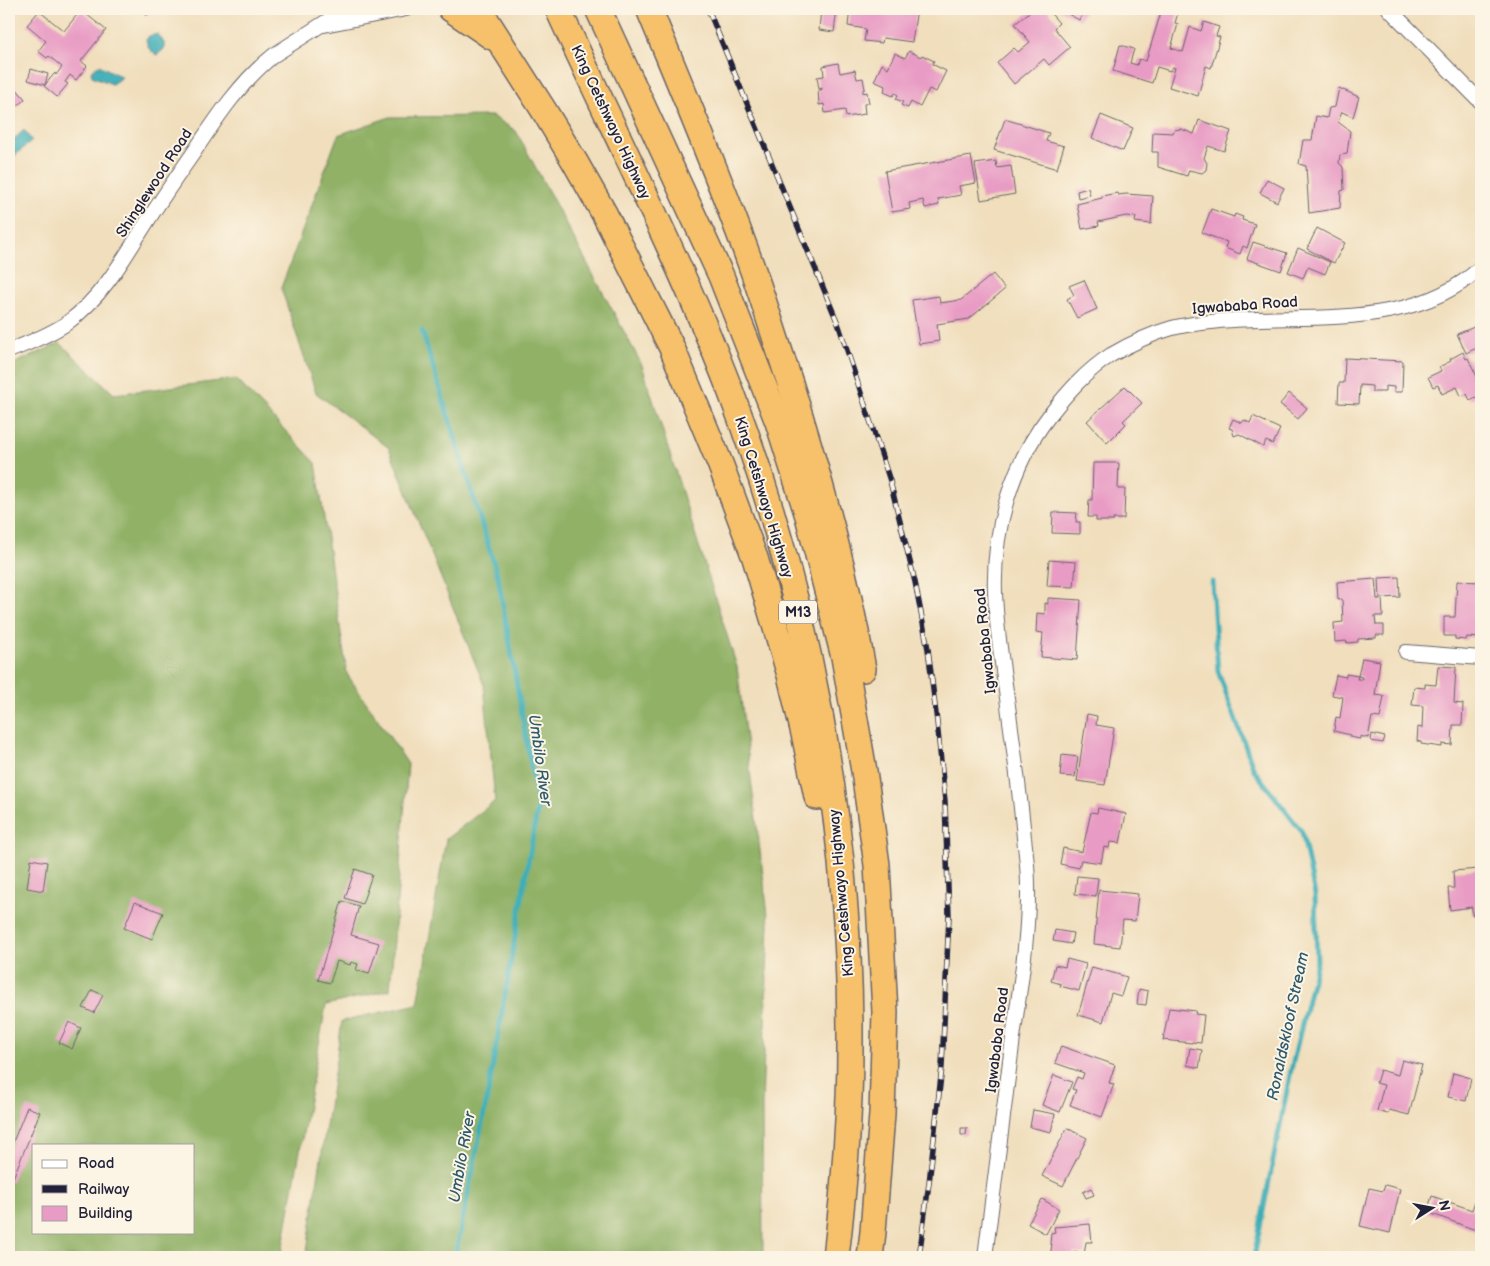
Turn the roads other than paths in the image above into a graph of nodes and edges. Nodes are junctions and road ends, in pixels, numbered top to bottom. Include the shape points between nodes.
1 (346, 9) edge
2 (406, 9) edge
3 (451, 9) edge
4 (479, 9) edge
5 (558, 9) edge
6 (598, 9) edge
7 (649, 9) edge
8 (1389, 9) edge
9 (321, 26) junction
10 (501, 43) junction
11 (1481, 102) edge
12 (1481, 267) edge
13 (9, 351) edge
14 (1406, 652) dead end
15 (1481, 658) edge
16 (877, 865) junction
17 (845, 906) junction
18 (836, 1257) edge
19 (870, 1257) edge
20 (985, 1257) edge

1 - 9 street, Shinglewood Road
2 - 9 street, Shinglewood Road
3 - 10 highway
4 - 10 highway
5 - 17 highway, King Cetshwayo Highway / M13 via 696,305 754,458 789,577 812,675 837,825
6 - 16 highway, M13 via 721,276 778,422 808,516 844,657
7 - 16 highway via 701,132 752,266 816,465 858,642 874,736 879,840
8 - 11 street
9 - 13 street, Shinglewood Road via 274,55 234,95 120,265 93,299 67,322
10 - 17 highway via 605,215 672,348 721,466 778,632 805,738 831,867
12 - 20 street, Igwababa Road via 1448,291 1416,305 1385,312 1209,322 1174,328 1141,340 1109,356 1088,372 1035,434 1003,514 994,590 1028,883 1026,932
14 - 15 street
16 - 19 highway, M13 via 885,1012 882,1114
17 - 18 highway, King Cetshwayo Highway / M13 via 850,1053 846,1172

